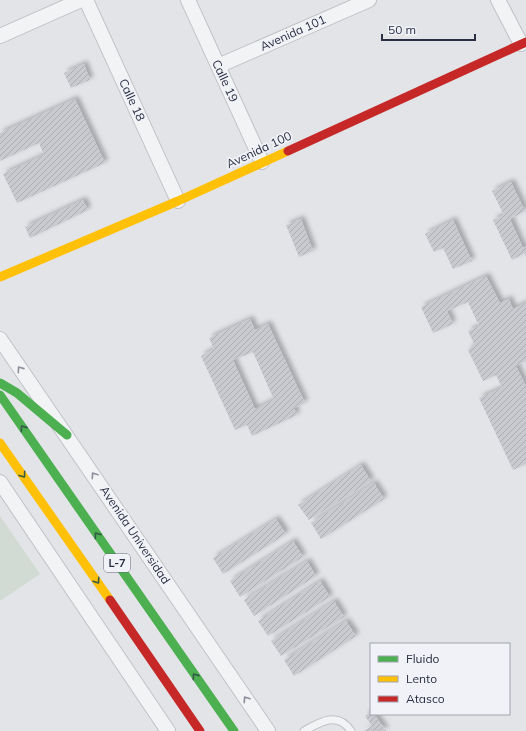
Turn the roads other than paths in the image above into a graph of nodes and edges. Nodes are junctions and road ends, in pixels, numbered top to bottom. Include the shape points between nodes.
1 (81, 0) edge
2 (86, 0) edge
3 (188, 0) edge
4 (369, 0) edge
5 (498, 0) edge
6 (0, 36) edge
7 (523, 43) edge
8 (218, 66) junction
9 (262, 162) junction
10 (178, 201) junction
11 (0, 277) edge
12 (0, 340) edge
13 (0, 383) edge
14 (0, 395) edge
15 (67, 435) junction
16 (0, 443) edge
17 (0, 482) edge
18 (168, 731) edge
19 (200, 731) edge
20 (234, 731) edge
21 (268, 731) edge
22 (304, 731) edge
23 (351, 731) edge

1 - 6 street
2 - 10 street, Calle 18
3 - 8 street, Calle 19
4 - 8 street, Avenida 101
5 - 7 street
7 - 9 main road, Avenida 100
8 - 9 street, Calle 19
9 - 10 main road, Avenida 100
10 - 11 main road, Avenida 100
15 -> 12 street, Avenida Universidad / L-7
13 - 15 main road
20 -> 14 main road, L-7
21 -> 15 street, Avenida Universidad / L-7
16 -> 19 main road, L-7
17 - 18 street
22 - 23 lane via 323,720 338,720

